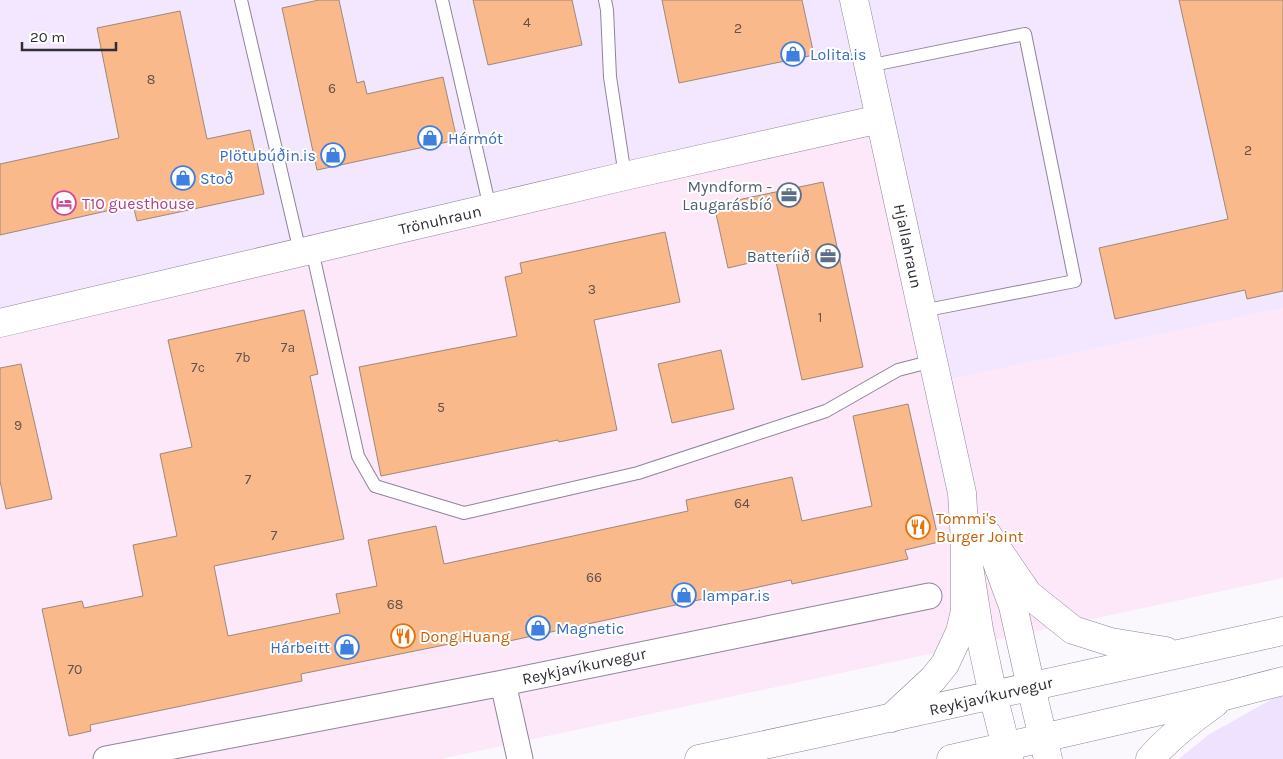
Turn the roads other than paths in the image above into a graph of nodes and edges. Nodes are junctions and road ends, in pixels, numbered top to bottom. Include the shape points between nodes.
1 (242, 0) edge
2 (442, 0) edge
3 (605, 0) edge
4 (854, 0) edge
5 (868, 66) junction
6 (880, 118) junction
7 (625, 176) junction
8 (490, 208) junction
9 (306, 251) junction
10 (922, 311) junction
11 (0, 323) edge
12 (933, 361) junction
13 (976, 538) junction
14 (929, 596) dead end
15 (1283, 632) edge
16 (1180, 653) junction
17 (1283, 681) edge
18 (503, 683) junction
19 (1031, 687) junction
20 (993, 695) junction
21 (1225, 696) junction
22 (892, 718) junction
23 (1046, 748) edge
24 (1007, 753) edge
25 (106, 759) edge
26 (520, 759) edge
27 (699, 759) edge
28 (950, 759) edge
29 (1150, 759) edge

1 - 9 lane
2 - 8 lane
3 - 7 lane via 610,77
4 - 5 street, Hjallahraun
5 - 6 street, Hjallahraun
5 - 10 lane via 1025,34 1075,280
6 - 7 street, Trönuhraun
6 - 10 street, Hjallahraun
7 - 8 street, Trönuhraun
8 - 9 street, Trönuhraun
9 - 11 street, Trönuhraun
9 - 12 lane via 358,456 375,486 464,513 638,473 826,411 898,370
10 - 12 street, Hjallahraun
12 - 13 street, Hjallahraun via 962,493
13 - 16 street via 1028,594 1073,630 1111,642
13 - 19 street, Hjallahraun via 1013,606
13 - 20 street, Hjallahraun via 979,630
13 - 22 street via 960,632 945,664
14 - 18 street, Reykjavíkurvegur
15 - 16 street, Reykjavíkurvegur
16 - 19 street, Reykjavíkurvegur
17 - 21 street
18 - 25 street, Reykjavíkurvegur
18 - 26 street, Reykjavíkurvegur
19 - 20 street, Reykjavíkurvegur
19 - 23 street, Hjallahraun
20 - 22 street, Reykjavíkurvegur
20 - 24 street, Hjallahraun
21 - 23 street
21 - 29 street via 1174,734
22 - 27 street, Reykjavíkurvegur
23 - 24 street
24 - 28 street

